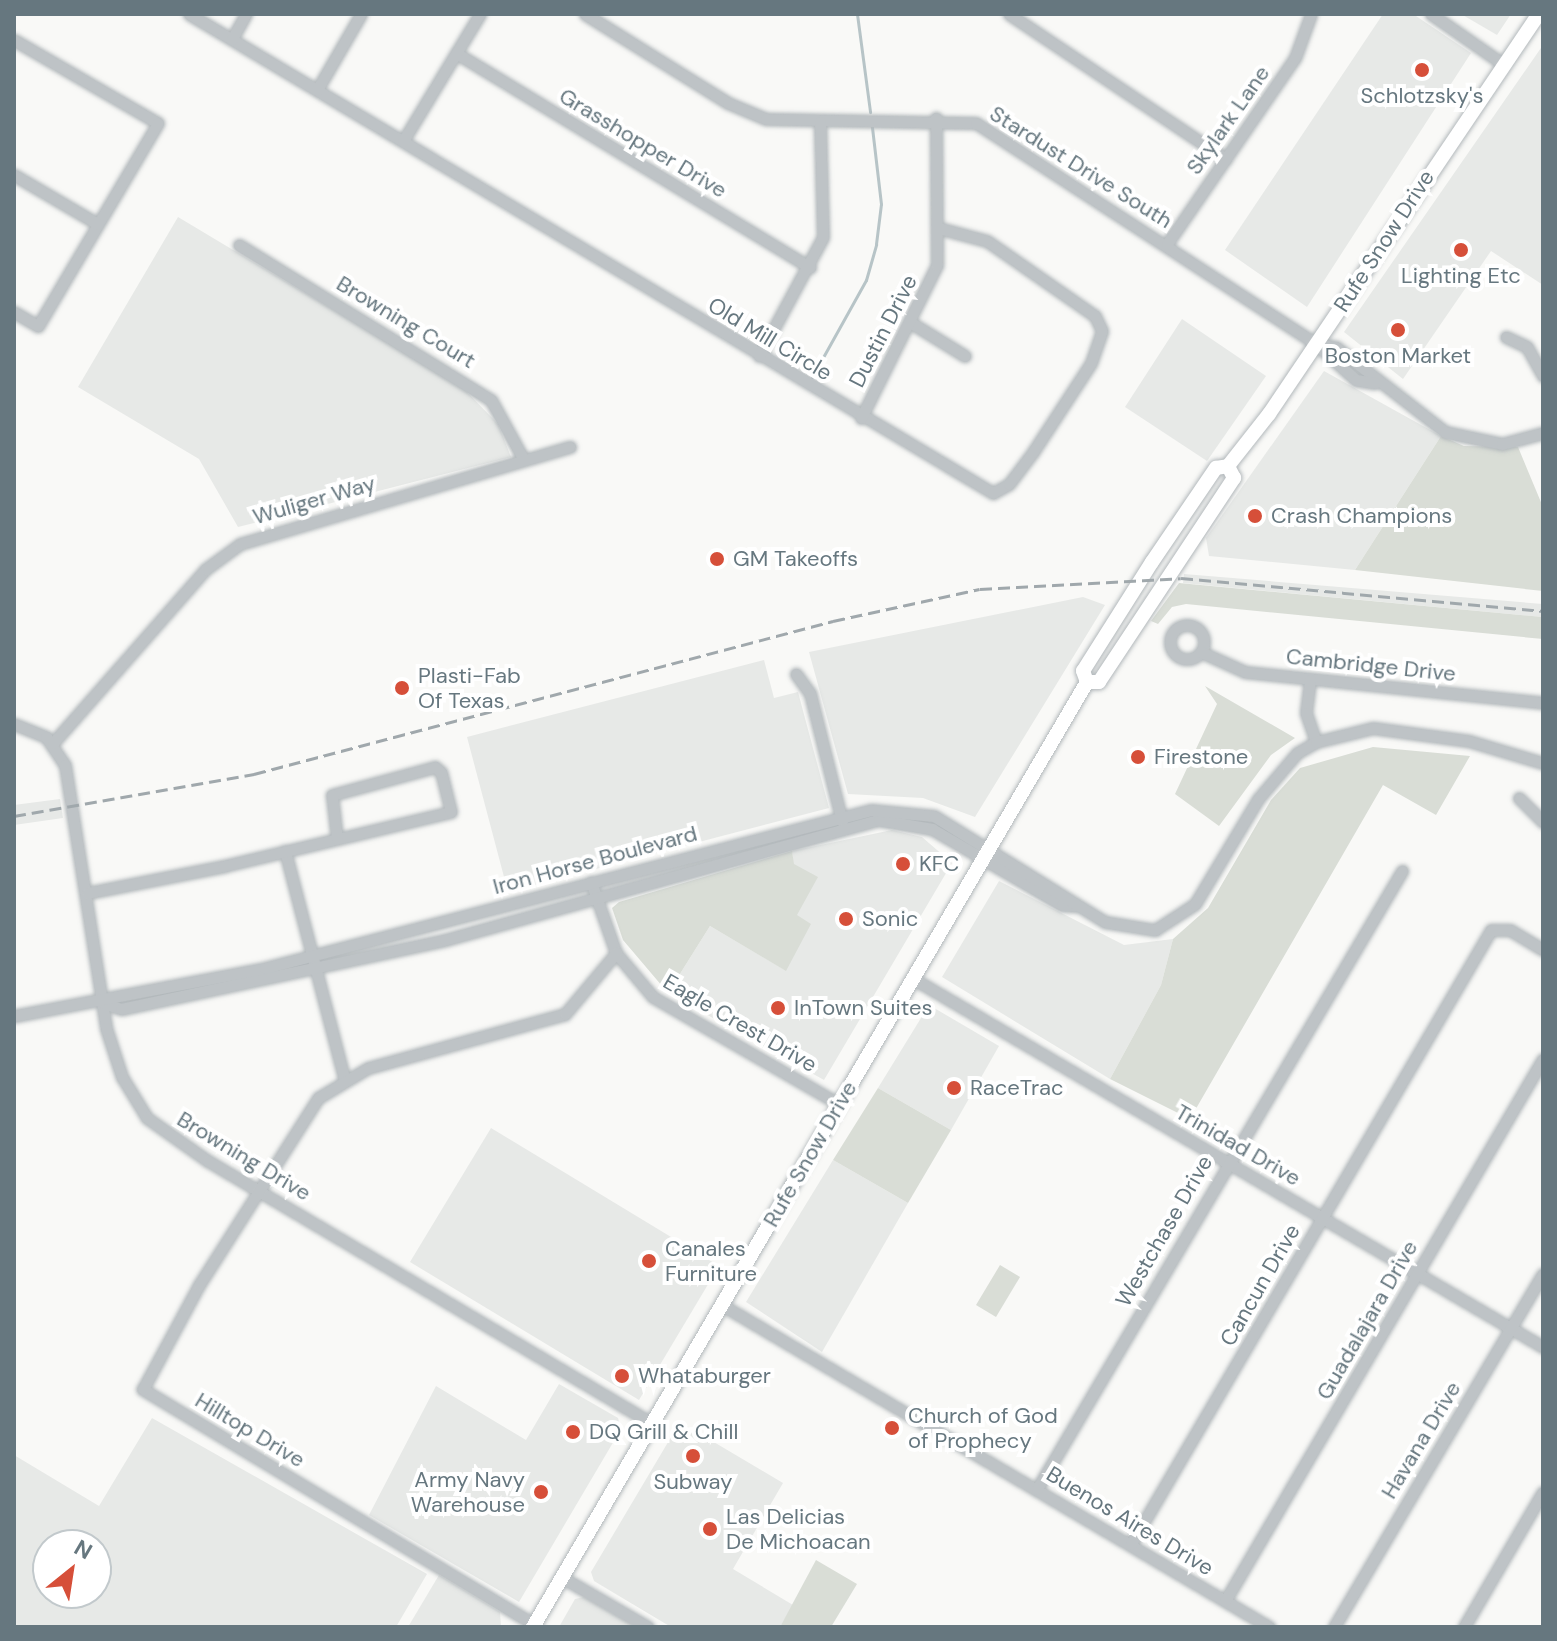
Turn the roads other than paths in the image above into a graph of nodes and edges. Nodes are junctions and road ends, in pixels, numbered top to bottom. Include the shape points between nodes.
1 (189, 14) edge
2 (246, 14) edge
3 (361, 14) edge
4 (480, 14) edge
5 (585, 14) edge
6 (1009, 14) edge
7 (1311, 14) edge
8 (1431, 14) edge
9 (1539, 14) edge
10 (232, 39) junction
11 (14, 40) edge
12 (456, 53) junction
13 (1503, 64) junction
14 (317, 90) junction
15 (936, 118) junction
16 (820, 122) junction
17 (403, 141) junction
18 (1226, 159) junction
19 (14, 175) edge
20 (98, 224) junction
21 (942, 229) junction
22 (1167, 244) junction
23 (239, 245) dead end
24 (810, 267) junction
25 (14, 312) edge
26 (913, 324) junction
27 (1506, 337) dead end
28 (1316, 344) junction
29 (759, 356) junction
30 (965, 356) dead end
31 (1543, 376) edge
32 (861, 418) junction
33 (1543, 433) edge
34 (570, 447) dead end
35 (524, 460) junction
36 (1228, 466) junction
37 (1201, 652) dead end
38 (796, 674) dead end
39 (1310, 680) junction
40 (1087, 682) junction
41 (1543, 703) edge
42 (14, 724) edge
43 (1316, 742) junction
44 (53, 743) junction
45 (1543, 763) edge
46 (1519, 798) dead end
47 (842, 820) junction
48 (1543, 822) edge
49 (337, 839) junction
50 (285, 851) junction
51 (985, 851) junction
52 (1402, 871) dead end
53 (591, 882) junction
54 (87, 893) junction
55 (596, 897) junction
56 (1543, 950) edge
57 (616, 953) junction
58 (312, 956) junction
59 (315, 970) junction
60 (912, 978) junction
61 (103, 1003) junction
62 (14, 1016) edge
63 (1543, 1059) edge
64 (344, 1078) junction
65 (839, 1104) junction
66 (1228, 1162) junction
67 (258, 1188) junction
68 (1323, 1218) junction
69 (1417, 1273) junction
70 (1543, 1274) edge
71 (722, 1305) junction
72 (1511, 1328) junction
73 (1543, 1347) edge
74 (653, 1424) junction
75 (1037, 1489) junction
76 (1543, 1492) edge
77 (1131, 1544) junction
78 (563, 1578) junction
79 (1225, 1601) junction
80 (534, 1626) edge
81 (648, 1627) edge
82 (1269, 1627) edge
83 (1334, 1627) edge
84 (1464, 1627) edge

1 - 10 street, Old Mill Circle
2 - 10 street
3 - 14 street
4 - 12 street
5 - 16 street, Stardust Drive South via 750,114
6 - 18 street
7 - 18 street, Skylark Lane via 1295,58
8 - 13 street
9 - 13 main road, Rufe Snow Drive
10 - 14 street, Old Mill Circle
11 - 20 street via 158,123
12 - 17 street
12 - 24 street, Grasshopper Drive
13 - 28 main road, Rufe Snow Drive
14 - 17 street, Old Mill Circle
15 - 16 street, Stardust Drive South
15 - 21 street, Dustin Drive
15 - 22 street, Stardust Drive South via 991,130
16 - 24 street via 826,227
17 - 29 street, Old Mill Circle
18 - 22 street, Skylark Lane
19 - 20 street
20 - 25 street via 38,326
21 - 26 street, Dustin Drive via 937,265
21 - 32 street, Old Mill Circle via 987,241 1084,308 1099,320 1101,344 1003,490 971,484
22 - 28 street, Stardust Drive South
23 - 35 street, Browning Court via 491,400
24 - 29 street
26 - 30 street
26 - 32 street, Dustin Drive
27 - 31 street via 1527,347
28 - 33 street, Stardust Drive South via 1336,347 1375,383 1463,440 1502,444
28 - 36 main road, Rufe Snow Drive
29 - 32 street, Old Mill Circle
34 - 35 street, Wuliger Way
35 - 44 street, Wuliger Way via 240,544 206,569
36 - 40 main road, Rufe Snow Drive via 1216,468 1122,607 1083,671
36 - 40 main road, Rufe Snow Drive via 1234,478 1099,682
37 - 39 street, Cambridge Drive via 1245,672
38 - 47 street via 810,693
39 - 41 street, Cambridge Drive
39 - 43 street via 1306,713
40 - 51 main road, Rufe Snow Drive
42 - 44 street
43 - 45 street, Iron Horse Boulevard via 1373,728 1469,741
43 - 51 street, Iron Horse Boulevard via 1280,770 1195,904 1176,920 1129,931 1078,906 1062,905
44 - 54 street, Browning Drive via 69,780
46 - 48 street
47 - 51 street, Iron Horse Boulevard via 918,824
47 - 53 street, Iron Horse Boulevard
47 - 55 street, Iron Horse Boulevard
49 - 49 street via 451,812 441,772 435,767 332,795
49 - 50 street
50 - 54 street
50 - 58 street
51 - 60 main road, Rufe Snow Drive
52 - 66 street, Westchase Drive
53 - 55 street, Eagle Crest Drive
53 - 58 street, Iron Horse Boulevard
54 - 61 street, Browning Drive
55 - 57 street, Eagle Crest Drive
55 - 59 street, Iron Horse Boulevard
56 - 68 street, Cancun Drive via 1500,926
57 - 64 street via 577,1003 550,1021
57 - 65 street, Eagle Crest Drive via 665,1007
58 - 59 street
58 - 61 street, Iron Horse Boulevard via 118,993
59 - 61 street, Iron Horse Boulevard via 121,1009
59 - 64 street
60 - 65 main road, Rufe Snow Drive
60 - 66 street, Trinidad Drive
61 - 62 street, Iron Horse Boulevard
61 - 67 street, Browning Drive via 115,1062 147,1118
63 - 69 street, Guadalajara Drive
64 - 67 street via 303,1115
65 - 71 main road, Rufe Snow Drive
66 - 68 street, Trinidad Drive
66 - 75 street, Westchase Drive
67 - 74 street, Browning Drive
67 - 80 street, Hilltop Drive via 143,1389
68 - 69 street, Trinidad Drive
68 - 77 street, Cancun Drive
69 - 72 street, Trinidad Drive
69 - 79 street, Guadalajara Drive
70 - 72 street, Havana Drive
71 - 74 main road, Rufe Snow Drive
71 - 75 street, Buenos Aires Drive
72 - 73 street, Trinidad Drive
72 - 83 street, Havana Drive
74 - 78 main road, Rufe Snow Drive
75 - 77 street, Buenos Aires Drive
76 - 84 street
77 - 79 street, Buenos Aires Drive
78 - 80 main road, Rufe Snow Drive
78 - 81 street
79 - 82 street, Buenos Aires Drive

